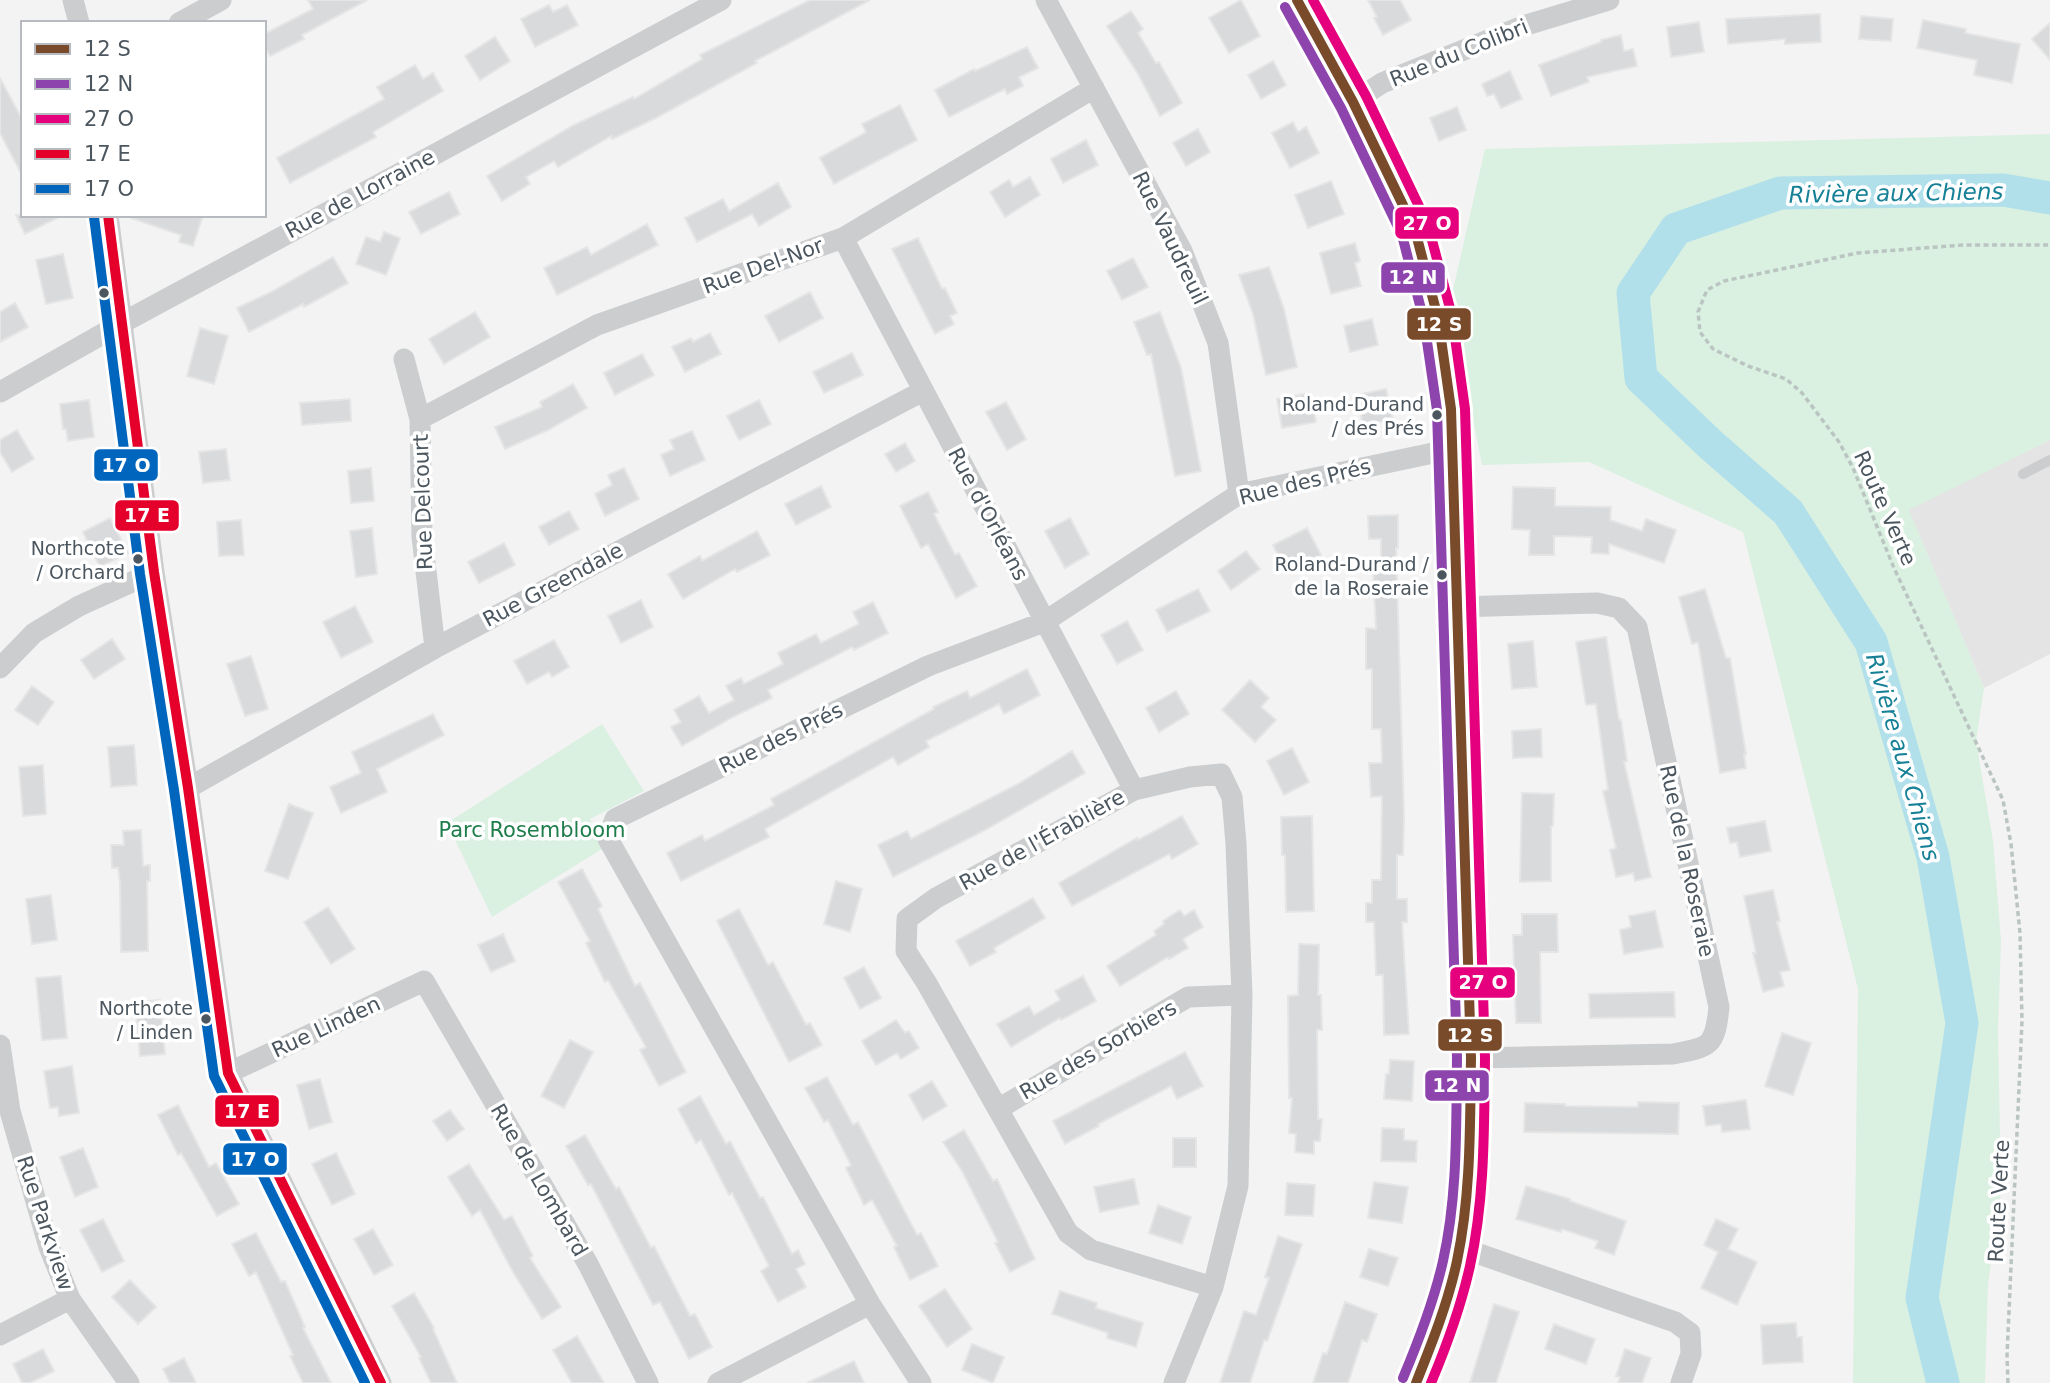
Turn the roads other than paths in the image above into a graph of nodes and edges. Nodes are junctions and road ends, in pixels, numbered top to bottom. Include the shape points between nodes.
1 (73, 0) edge
2 (220, 0) edge
3 (721, 0) edge
4 (1046, 0) edge
5 (1297, 0) edge
6 (1609, 0) edge
7 (78, 21) edge
8 (183, 21) edge
9 (1094, 88) junction
10 (1353, 102) junction
11 (108, 217) edge
12 (843, 237) junction
13 (122, 323) junction
14 (404, 359) dead end
15 (923, 391) junction
16 (0, 392) edge
17 (420, 419) junction
18 (1452, 449) junction
19 (2050, 460) edge
20 (2023, 474) dead end
21 (1239, 494) junction
22 (154, 572) junction
23 (1457, 607) junction
24 (1044, 622) junction
25 (435, 648) junction
26 (0, 668) edge
27 (188, 788) junction
28 (1134, 790) junction
29 (424, 981) joint
30 (1242, 995) junction
31 (0, 1045) edge
32 (1471, 1058) junction
33 (228, 1073) junction
34 (998, 1109) junction
35 (1459, 1247) junction
36 (1213, 1287) junction
37 (70, 1299) junction
38 (870, 1304) junction
39 (0, 1335) edge
40 (129, 1383) edge
41 (381, 1383) edge
42 (648, 1383) edge
43 (718, 1383) edge
44 (921, 1383) edge
45 (1174, 1383) edge
46 (1416, 1383) edge
47 (1681, 1383) edge

1 - 7 street
2 - 8 street
3 - 13 street, Rue de Lorraine
4 - 9 street, Rue Vaudreuil
5 - 10 street
6 - 10 street, Rue du Colibri via 1523,26 1382,83
9 - 12 street, Rue Del-Nor
9 - 21 street, Rue Vaudreuil via 1182,251 1218,343
10 - 18 street via 1415,230 1438,318
11 - 13 street
12 - 15 street, Rue d'Orléans
12 - 17 street, Rue Del-Nor via 597,324
13 - 16 street, Rue de Lorraine
13 - 22 street
14 - 17 street, Rue Delcourt
15 - 24 street, Rue d'Orléans
15 - 25 street, Rue Greendale
17 - 25 street, Rue Delcourt via 422,537
18 - 21 street, Rue des Prés
18 - 23 street
19 - 20 lane
21 - 24 street, Rue des Prés
22 - 26 street via 79,606 34,633
22 - 27 street
23 - 32 street
23 - 32 street, Rue de la Roseraie via 1597,603 1619,608 1636,627 1719,1007 1716,1035 1701,1049 1673,1054
24 - 28 street, Rue d'Orléans
24 - 38 street, Rue des Prés via 928,666 615,819 608,839
25 - 27 street, Rue Greendale
27 - 33 street
28 - 30 street, Rue de l'Érablière via 1221,774 1232,797
28 - 34 street, Rue de l'Érablière via 936,898 907,919 906,951
29 - 33 street, Rue Linden
29 - 42 street, Rue de Lombard via 588,1264
30 - 34 street, Rue des Sorbiers via 1188,997
30 - 36 street, Rue de l'Érablière via 1238,1186
31 - 37 street, Rue Parkview via 10,1111 49,1247
32 - 35 street via 1469,1160
33 - 41 street
34 - 36 street, Rue de l'Érablière via 1068,1233 1091,1250
35 - 46 street via 1434,1341
35 - 47 street via 1675,1322 1690,1333 1691,1354
36 - 45 street, Rue de l'Érablière
37 - 39 street
37 - 40 street, Rue Parkview
38 - 43 street
38 - 44 street, Rue des Prés

